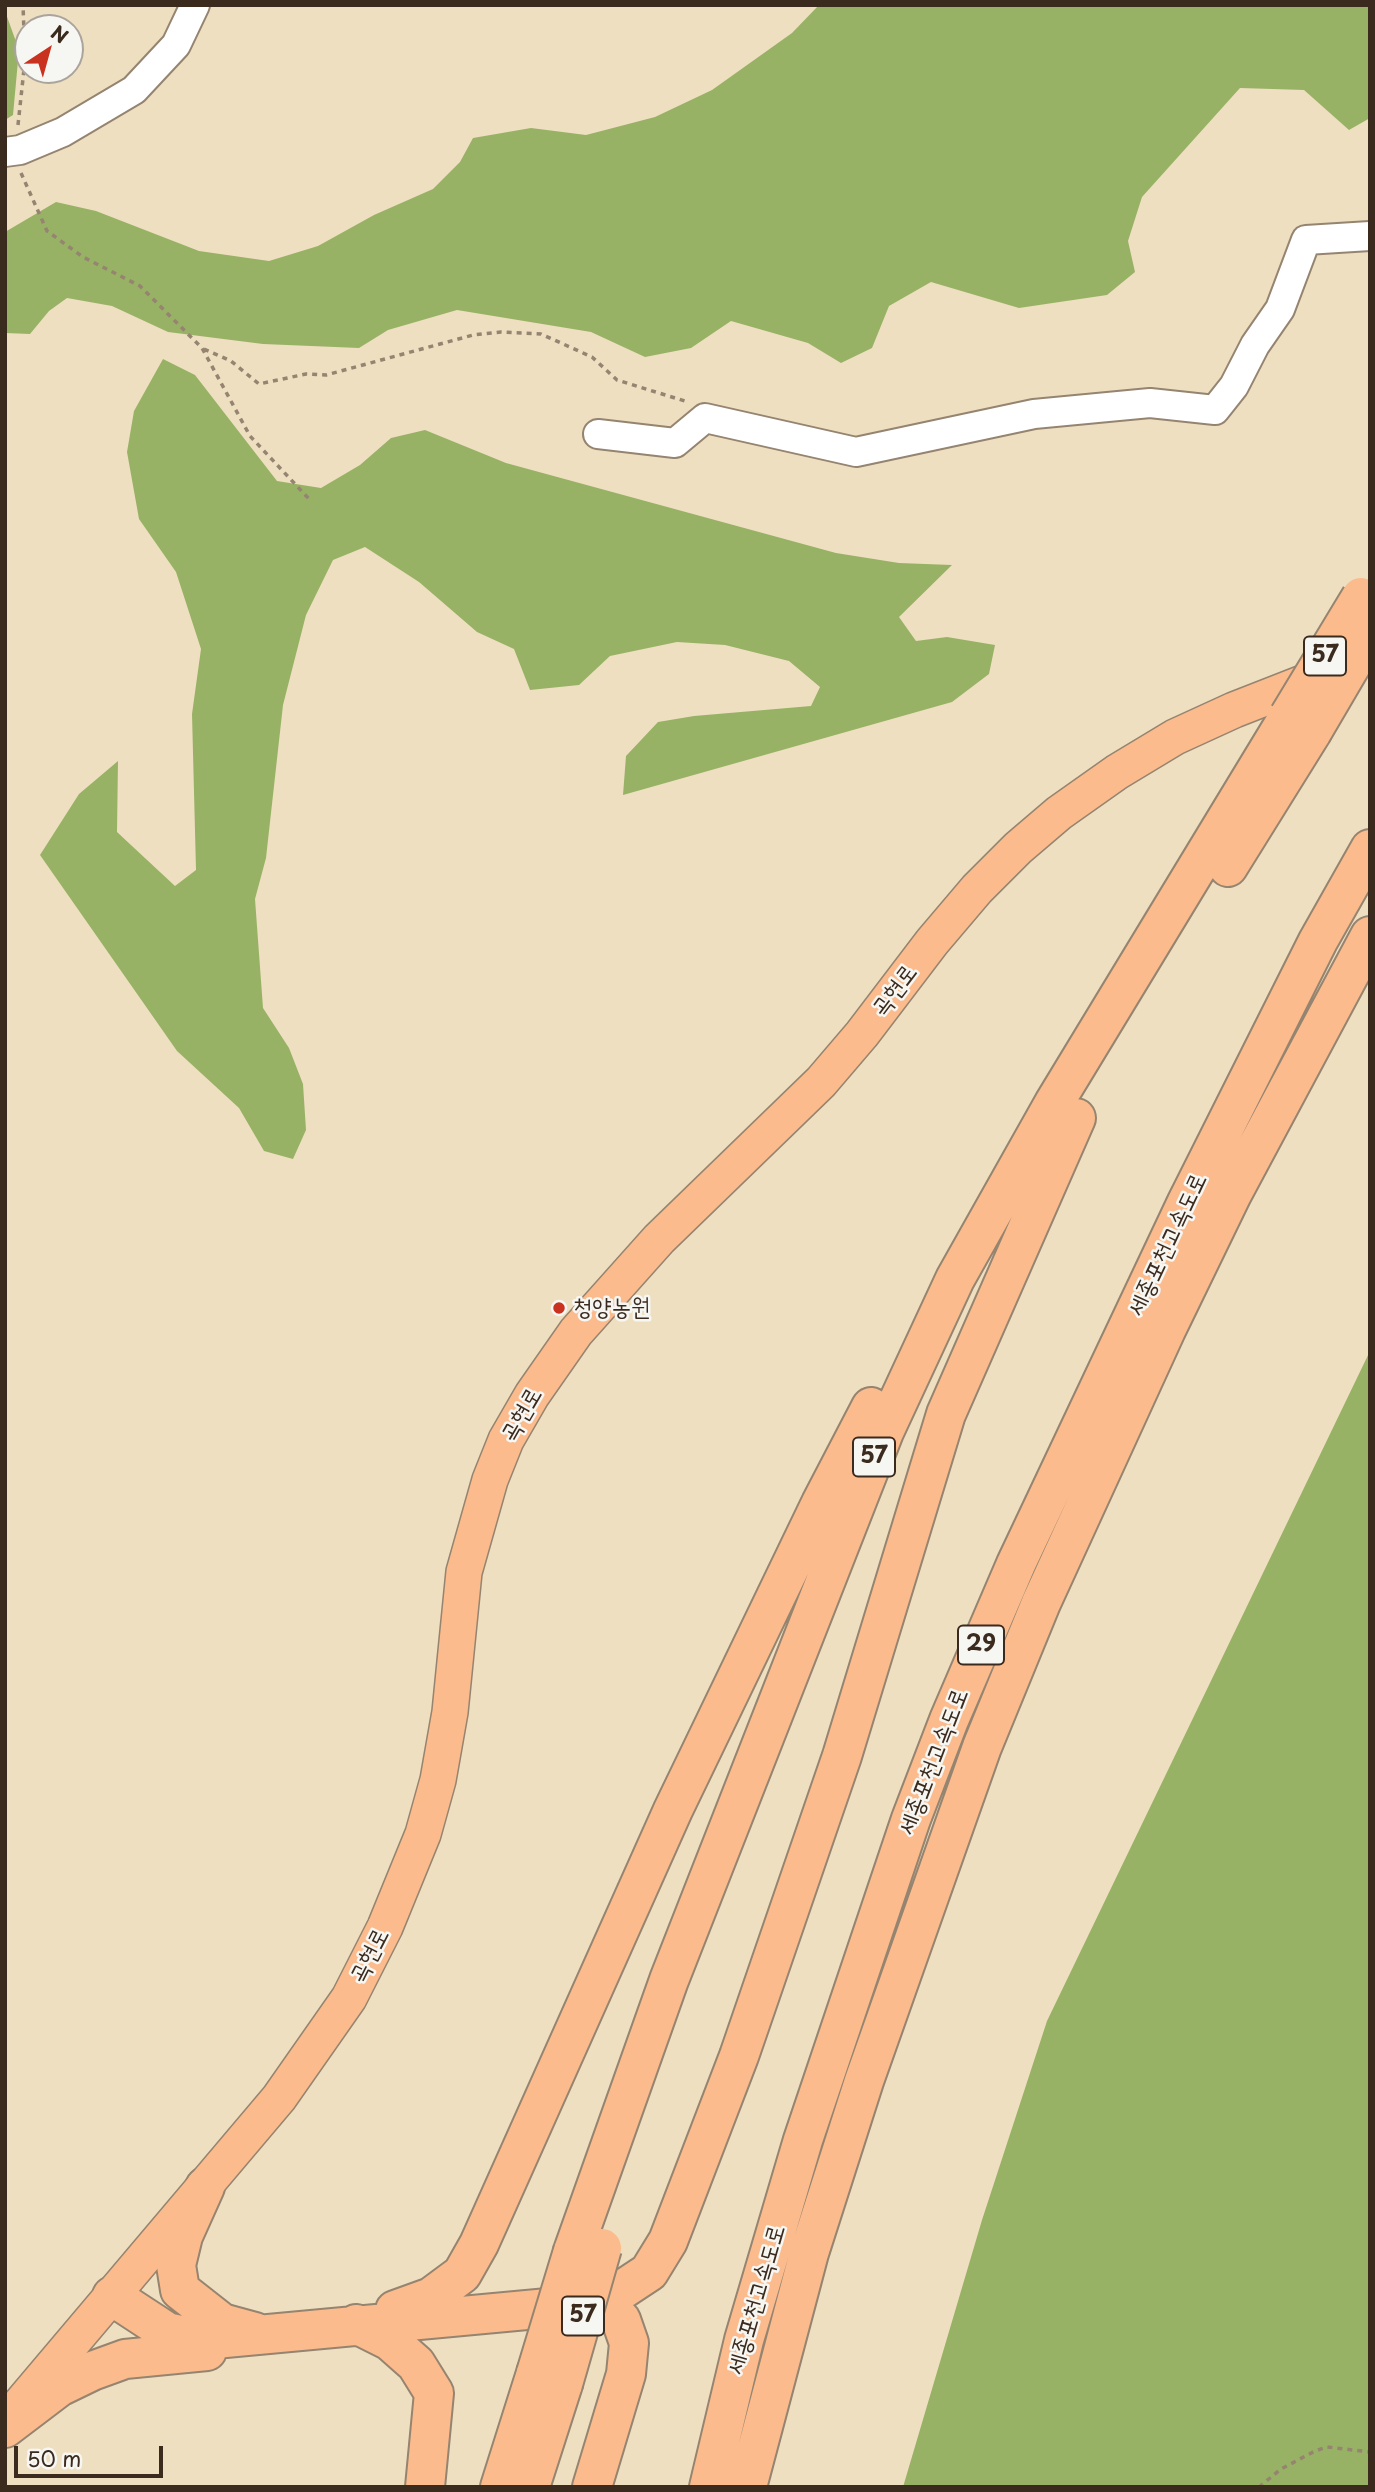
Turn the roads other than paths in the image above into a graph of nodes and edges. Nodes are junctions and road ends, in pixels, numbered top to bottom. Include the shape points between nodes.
1 (195, 5) edge
2 (9, 151) edge
3 (1370, 236) edge
4 (598, 434) dead end
5 (1365, 590) edge
6 (1370, 633) edge
7 (1370, 657) edge
8 (1301, 724) junction
9 (1370, 849) edge
10 (1370, 936) edge
11 (1065, 1111) junction
12 (205, 2187) junction
13 (112, 2296) junction
14 (602, 2303) junction
15 (356, 2323) junction
16 (263, 2335) junction
17 (550, 2379) junction
18 (5, 2421) edge
19 (5, 2428) edge
20 (425, 2487) edge
21 (500, 2487) edge
22 (530, 2487) edge
23 (592, 2487) edge
24 (709, 2487) edge
25 (747, 2487) edge

1 - 2 street via 176,45 134,90 63,132
3 - 4 street via 1306,240 1280,309 1215,410 1150,403 1034,414 856,452 705,418 675,443
5 - 8 highway, 57, bridge
6 - 8 highway, 57, bridge
7 - 12 main road, 곡현로 via 1175,737 1117,772 1028,839 977,889 821,1082 659,1239 576,1332 506,1440 477,1519 464,1573 438,1780 405,1883 349,1998 314,2051
8 - 11 highway, 57
9 - 24 highway, 세종포천고속도로 / 29 via 1318,940 1186,1204 1016,1564 948,1720 803,2140 744,2340
10 - 25 highway, 세종포천고속도로 / 29 via 1232,1194 1166,1330 1041,1603 982,1747 864,2081 809,2253
11 - 14 highway via 946,1414 842,1756 739,2056 668,2241 649,2272
11 - 15 highway via 940,1274 821,1503 673,1810 462,2274 431,2297
11 - 17 highway, 57, bridge via 909,1439 587,2249
12 - 13 main road, 곡현로
12 - 16 highway via 183,2236 176,2265 180,2290 222,2323
13 - 16 highway via 167,2332 204,2340
13 - 18 main road, 곡현로
14 - 15 highway
14 - 23 highway via 621,2320 629,2343 626,2374
15 - 16 highway
15 - 20 highway via 416,2364 434,2393
16 - 19 highway via 201,2353 125,2359 59,2387
17 - 21 highway, 57
17 - 22 highway, 57

